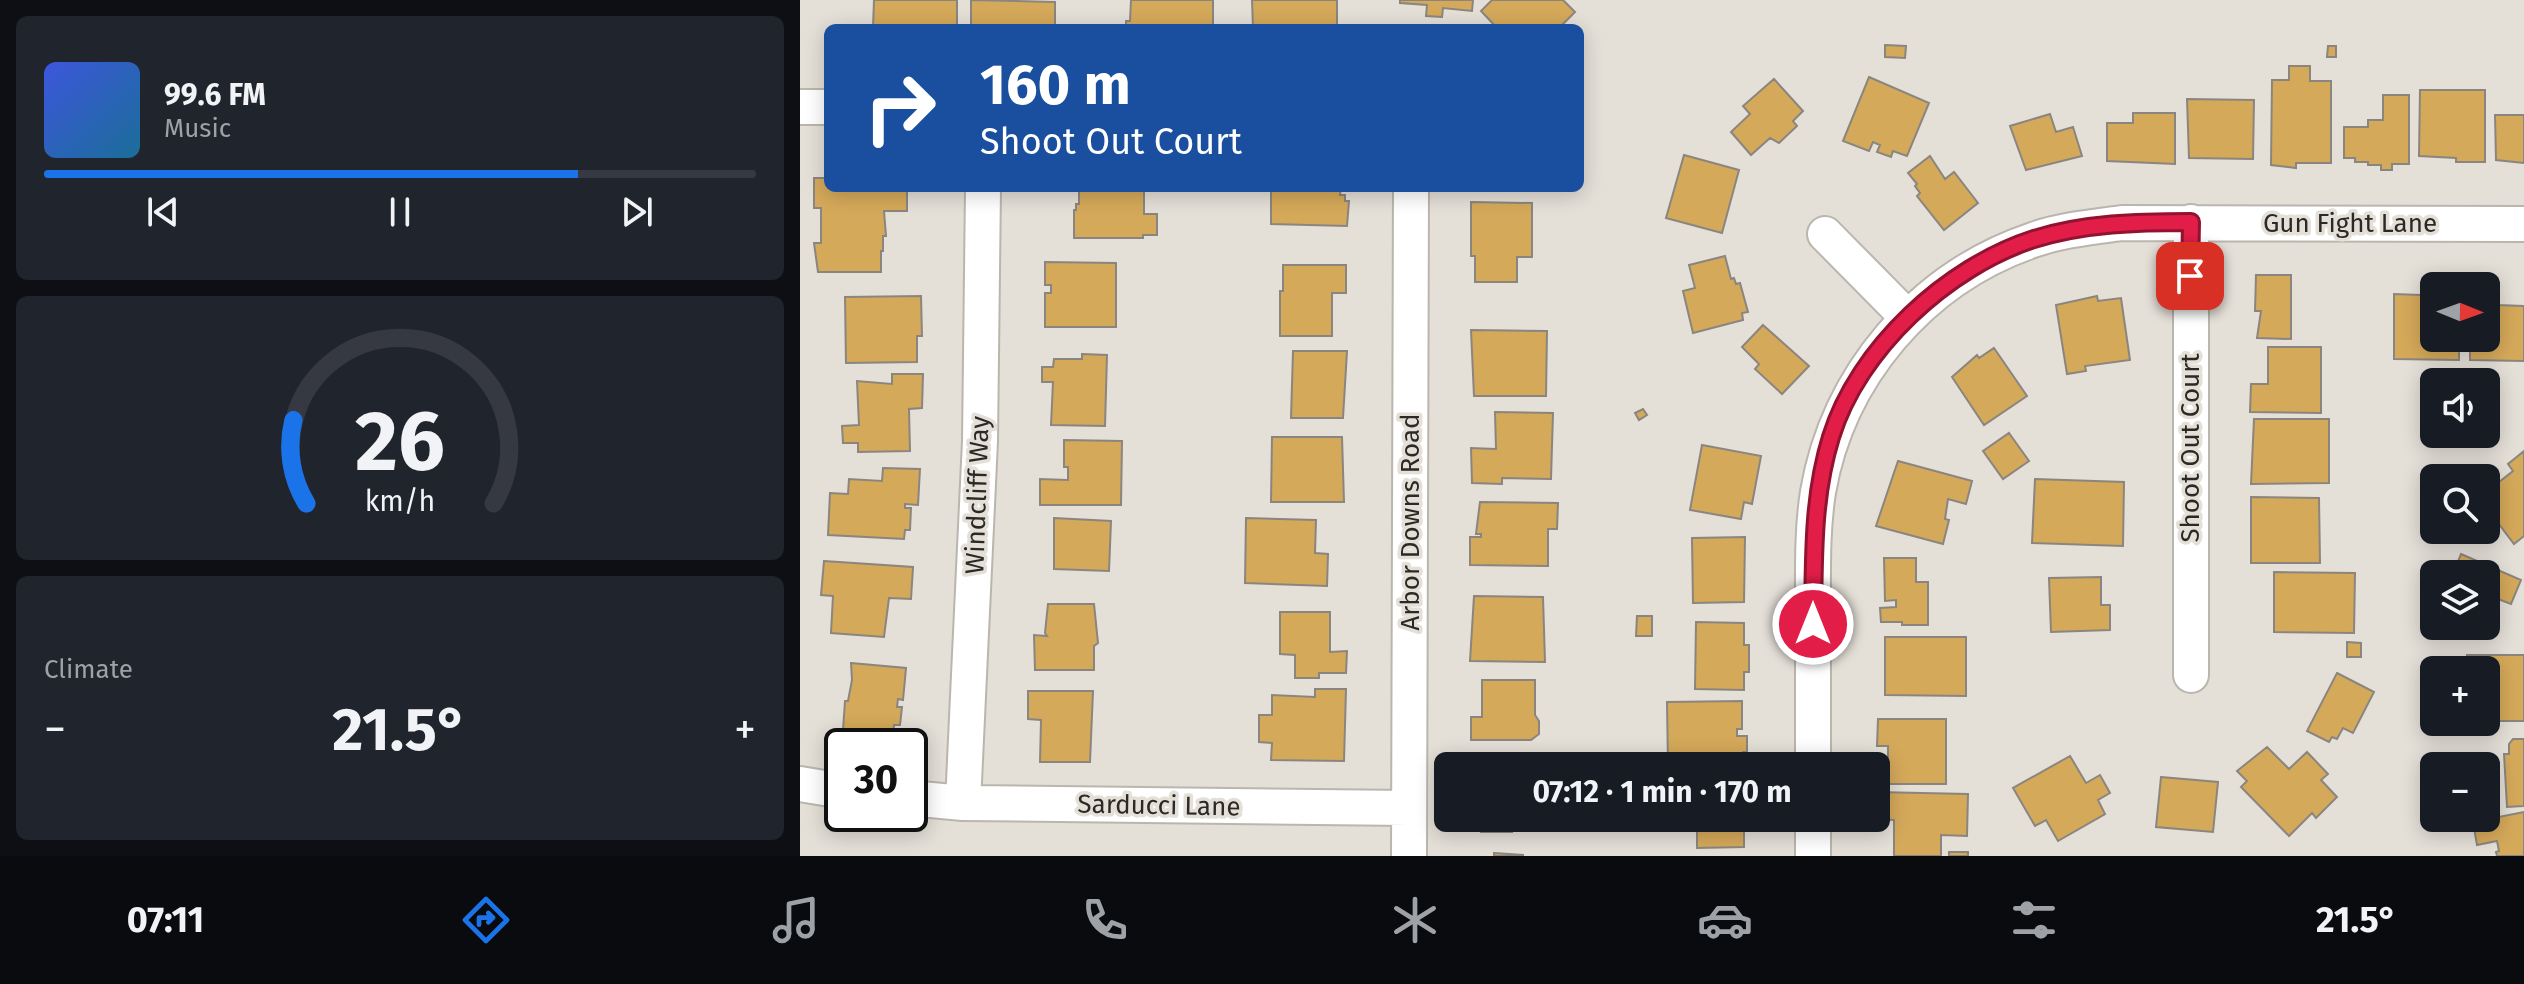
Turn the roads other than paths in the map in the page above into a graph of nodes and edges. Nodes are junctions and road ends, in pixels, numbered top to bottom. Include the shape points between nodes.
1 (800, 107) edge
2 (824, 107) edge
3 (983, 192) edge
4 (1411, 192) edge
5 (2191, 222) junction
6 (2524, 224) edge
7 (1825, 234) dead end
8 (1907, 317) junction
9 (2191, 675) dead end
10 (1813, 752) edge
11 (800, 784) edge
12 (824, 788) edge
13 (928, 800) edge
14 (963, 803) junction
15 (1409, 808) junction
16 (1813, 832) edge
17 (1409, 856) edge
18 (1813, 856) edge

1 - 2 street
3 - 14 street, Windcliff Way via 980,456
4 - 15 street, Arbor Downs Road
5 - 6 street, Gun Fight Lane
5 - 8 street, Gun Fight Lane via 2122,223 2034,239 1962,275
5 - 9 street, Shoot Out Court
7 - 8 street
8 - 10 street, Gun Fight Lane via 1876,352 1852,391 1831,435 1818,492
11 - 12 street
13 - 14 street, Sarducci Lane
14 - 15 street, Sarducci Lane
15 - 17 street, Arbor Downs Road
16 - 18 street

